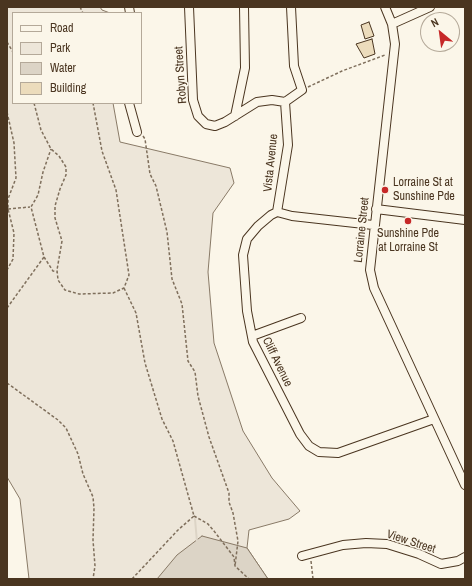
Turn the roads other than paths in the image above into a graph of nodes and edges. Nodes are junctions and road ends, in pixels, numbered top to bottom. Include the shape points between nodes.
1 (189, 7) edge
2 (244, 7) edge
3 (291, 7) edge
4 (385, 7) edge
5 (430, 7) edge
6 (392, 24) junction
7 (285, 102) junction
8 (129, 104) edge
9 (235, 116) junction
10 (137, 132) road end
11 (376, 209) junction
12 (277, 212) junction
13 (465, 220) edge
14 (373, 225) junction
15 (301, 318) dead end
16 (252, 336) junction
17 (434, 419) junction
18 (465, 485) edge
19 (302, 556) dead end
20 (465, 557) edge

1 - 9 street, Robyn Street via 193,100 198,116 206,124 215,126
2 - 9 street via 245,68
3 - 7 street via 294,66 302,90
4 - 6 street, Lorraine Street
5 - 6 street
6 - 11 street, Lorraine Street via 394,44
7 - 9 street, Robyn Street via 257,102
7 - 12 street, Vista Avenue via 288,145
8 - 10 street
11 - 13 street
11 - 14 street, Lorraine Street
12 - 14 street
12 - 16 street, Cliff Avenue via 258,226 243,248 245,297
14 - 17 street, Lorraine Street via 369,261 374,288
15 - 16 street
16 - 17 street, Cliff Avenue via 256,349 300,434 309,446 319,452 338,452
17 - 18 street, Lorraine Street
19 - 20 street, View Street via 344,545 366,543 387,544 441,564

